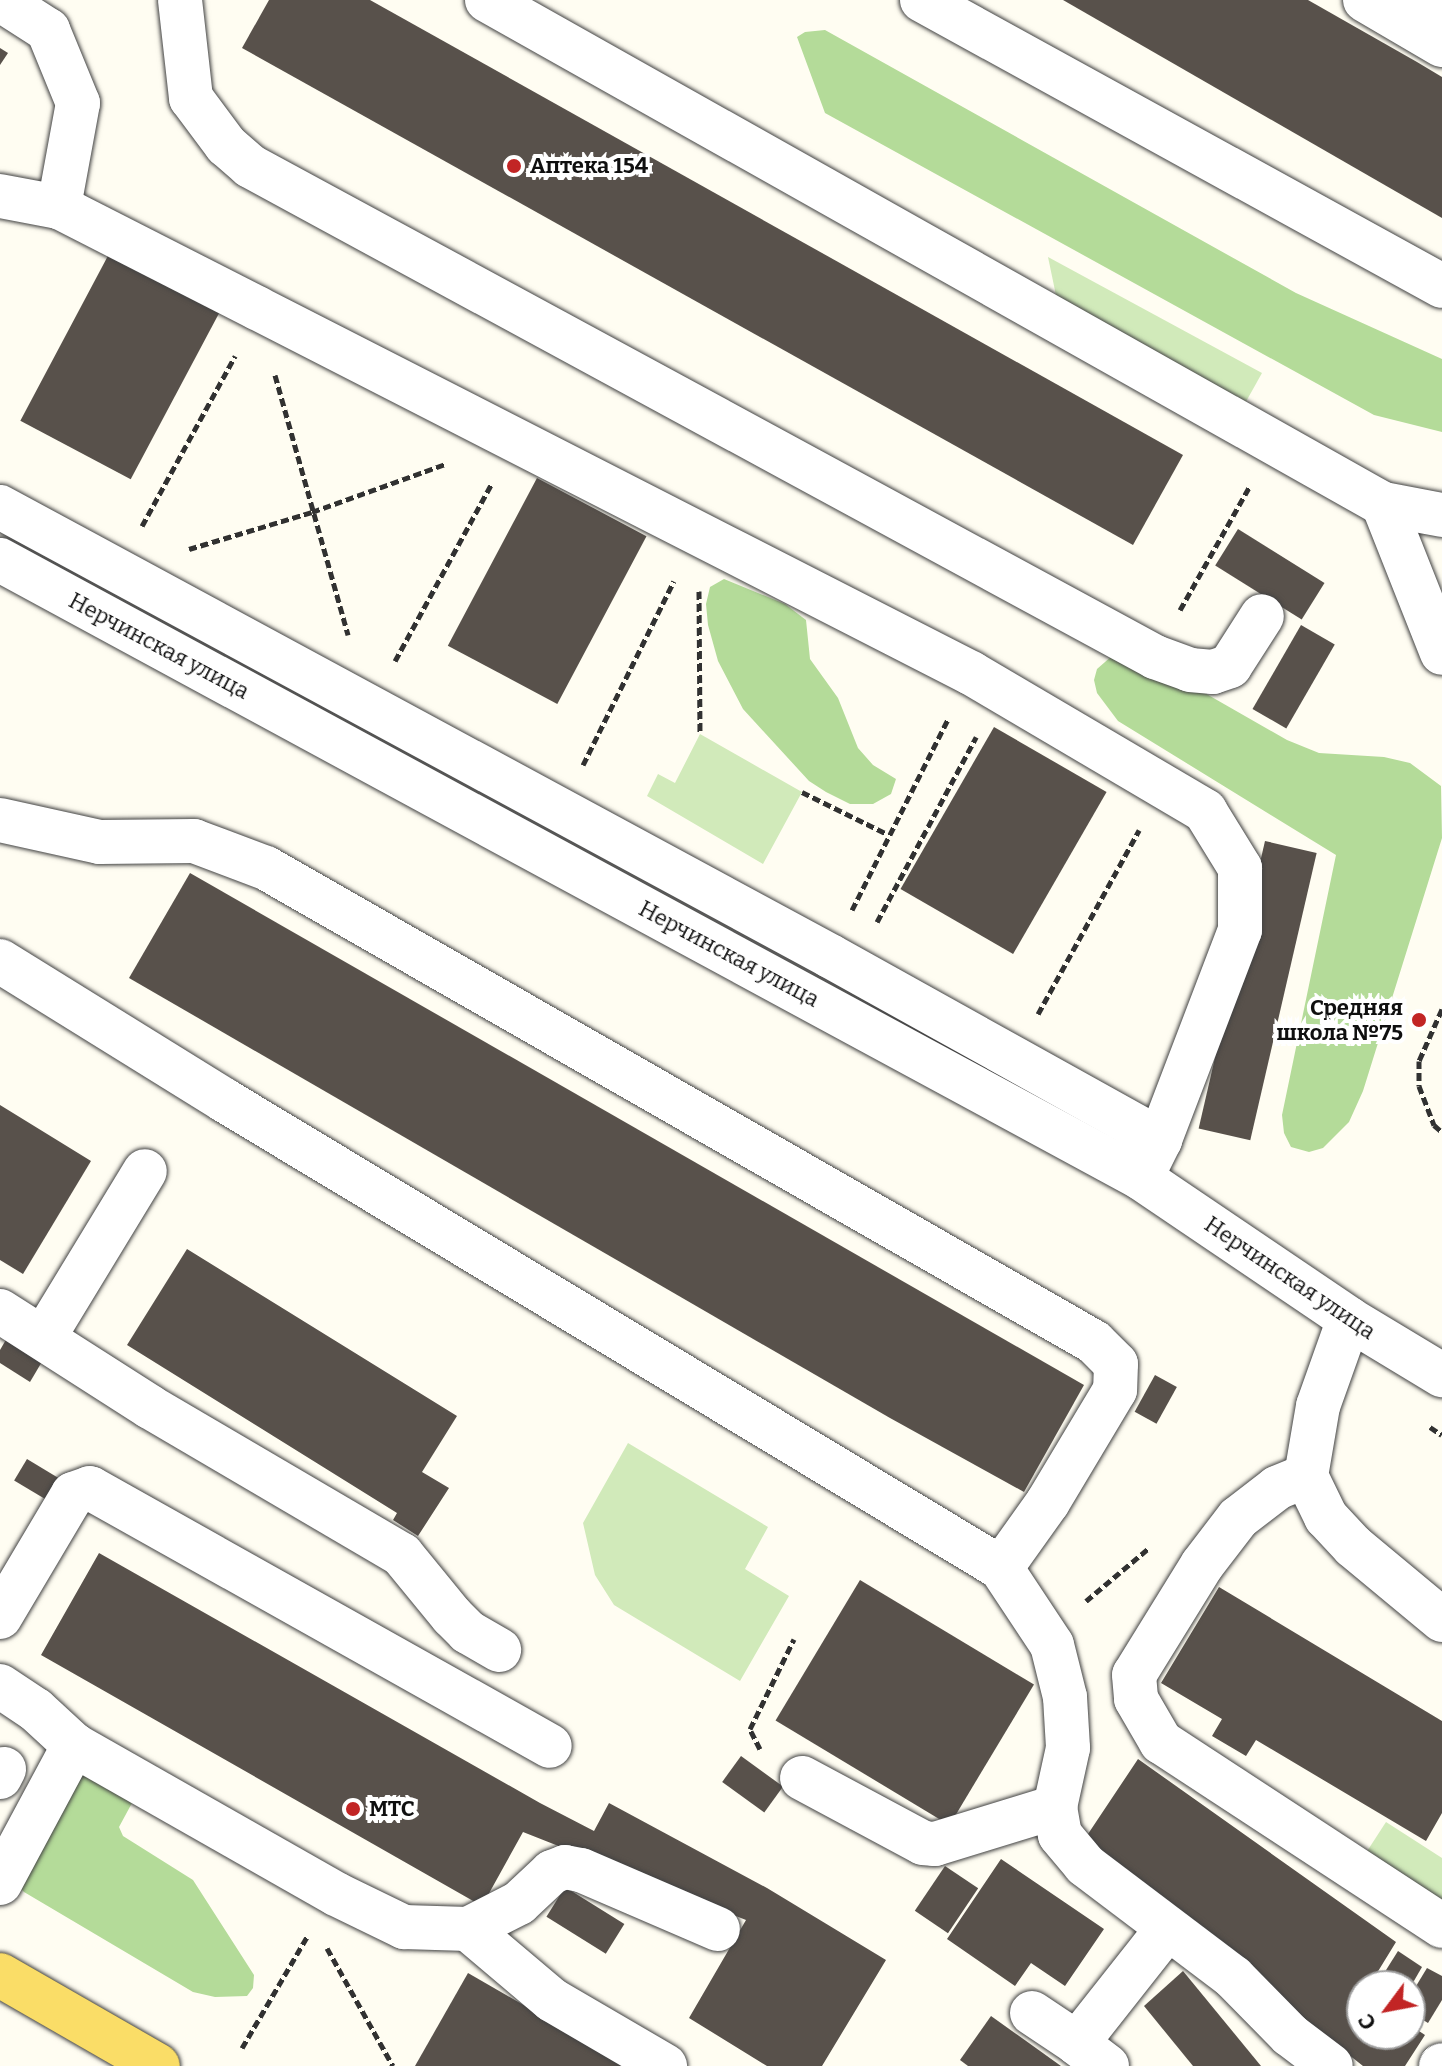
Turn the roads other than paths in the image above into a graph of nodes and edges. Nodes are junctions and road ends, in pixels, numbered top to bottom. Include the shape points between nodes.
1 (1, 0) edge
2 (180, 0) edge
3 (487, 0) edge
4 (922, 0) edge
5 (1365, 0) edge
6 (1428, 0) edge
7 (1442, 8) edge
8 (1442, 45) edge
9 (0, 196) edge
10 (59, 207) junction
11 (1442, 286) edge
12 (1383, 504) junction
13 (0, 507) edge
14 (1442, 515) edge
15 (0, 560) edge
16 (1262, 616) dead end
17 (1442, 653) edge
18 (0, 820) edge
19 (0, 961) edge
20 (1150, 1159) junction
21 (145, 1171) dead end
22 (0, 1311) edge
23 (1349, 1319) junction
24 (44, 1337) junction
25 (1442, 1375) edge
26 (1306, 1476) junction
27 (1001, 1568) junction
28 (0, 1617) edge
29 (1442, 1620) edge
30 (499, 1650) dead end
31 (0, 1686) edge
32 (74, 1745) junction
33 (550, 1746) dead end
34 (802, 1778) road end
35 (1055, 1807) junction
36 (0, 1883) edge
37 (1442, 1926) edge
38 (468, 1929) junction
39 (718, 1929) dead end
40 (1167, 1929) junction
41 (0, 1975) edge
42 (1032, 2013) dead end
43 (1092, 2055) edge
44 (158, 2066) edge
45 (665, 2066) edge
46 (1331, 2066) edge

1 - 10 street via 48,30 78,103
2 - 16 street via 191,98 226,145 250,166 1155,657 1190,670 1222,669 1234,661
3 - 12 street
4 - 11 street
5 - 8 street
6 - 7 street
9 - 10 street
10 - 20 street via 971,673 1205,811 1240,868 1240,930
12 - 14 street
12 - 17 street
13 - 20 street via 1014,1057
15 - 20 street, Нерчинская улица
18 - 27 street via 100,842 194,841 266,868 1094,1342 1116,1364 1115,1390
19 - 27 street
20 - 23 street, Нерчинская улица
21 - 24 street
22 - 24 street
23 - 25 street, Нерчинская улица
23 - 26 street via 1318,1406
24 - 30 street via 150,1407 402,1555 468,1632
26 - 29 street via 1326,1517 1353,1546
26 - 37 street via 1277,1488 1238,1518 1202,1565 1134,1675 1136,1699 1161,1742
27 - 35 street via 1052,1645 1065,1697 1068,1748
28 - 33 street via 73,1494 90,1488
31 - 32 street
32 - 36 street
32 - 38 street via 325,1910 404,1927
34 - 35 street via 923,1843 935,1844
35 - 40 street via 1060,1835 1085,1865
38 - 39 street via 519,1903 552,1872 565,1867
38 - 45 street via 552,2000
40 - 43 street
40 - 46 street via 1233,1977 1290,2035
41 - 44 main road
42 - 43 street

